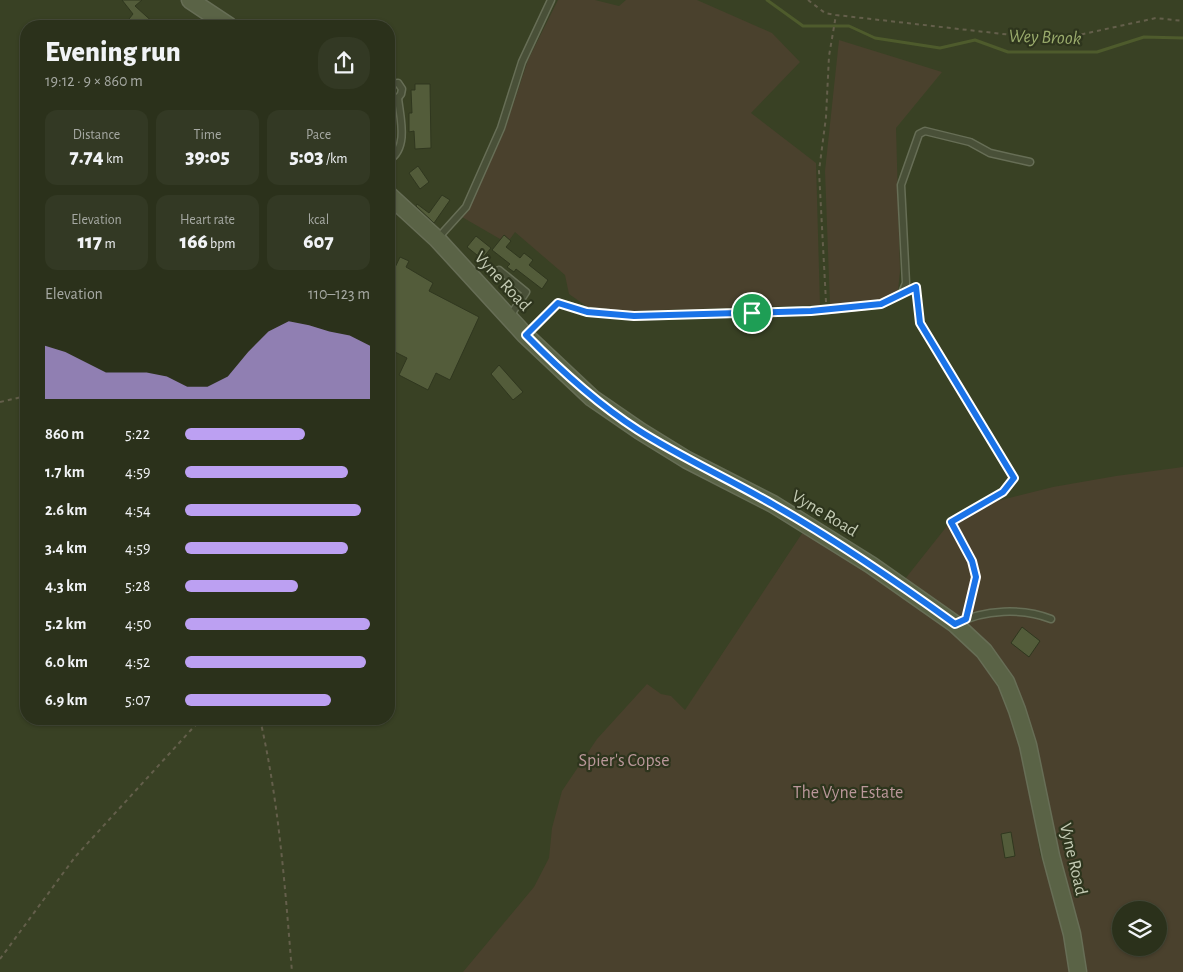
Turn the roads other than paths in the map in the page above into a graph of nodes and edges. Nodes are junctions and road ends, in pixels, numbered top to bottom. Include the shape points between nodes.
1 (190, 0) edge
2 (551, 0) edge
3 (213, 20) edge
4 (395, 82) edge
5 (395, 98) edge
6 (398, 98) junction
7 (395, 155) edge
8 (1030, 162) dead end
9 (395, 200) edge
10 (437, 239) junction
11 (499, 270) dead end
12 (510, 317) junction
13 (526, 335) junction
14 (1051, 619) dead end
15 (960, 621) junction
16 (1078, 972) edge

1 - 3 street
2 - 10 lane via 522,62 501,128 466,206
4 - 6 lane via 402,87
5 - 6 lane
6 - 7 lane via 401,141
8 - 13 lane via 990,153 970,142 925,131 919,134 901,185 906,283 902,293 881,304 826,310 634,316 587,312 558,303
9 - 10 street, Vyne Road
10 - 12 street, Vyne Road
11 - 12 lane via 526,292
12 - 13 street, Vyne Road
13 - 15 street, Vyne Road via 592,398 626,422 687,460 773,504
14 - 15 lane via 1035,613 1013,612
15 - 16 street, Vyne Road via 1000,672 1012,693 1028,745

